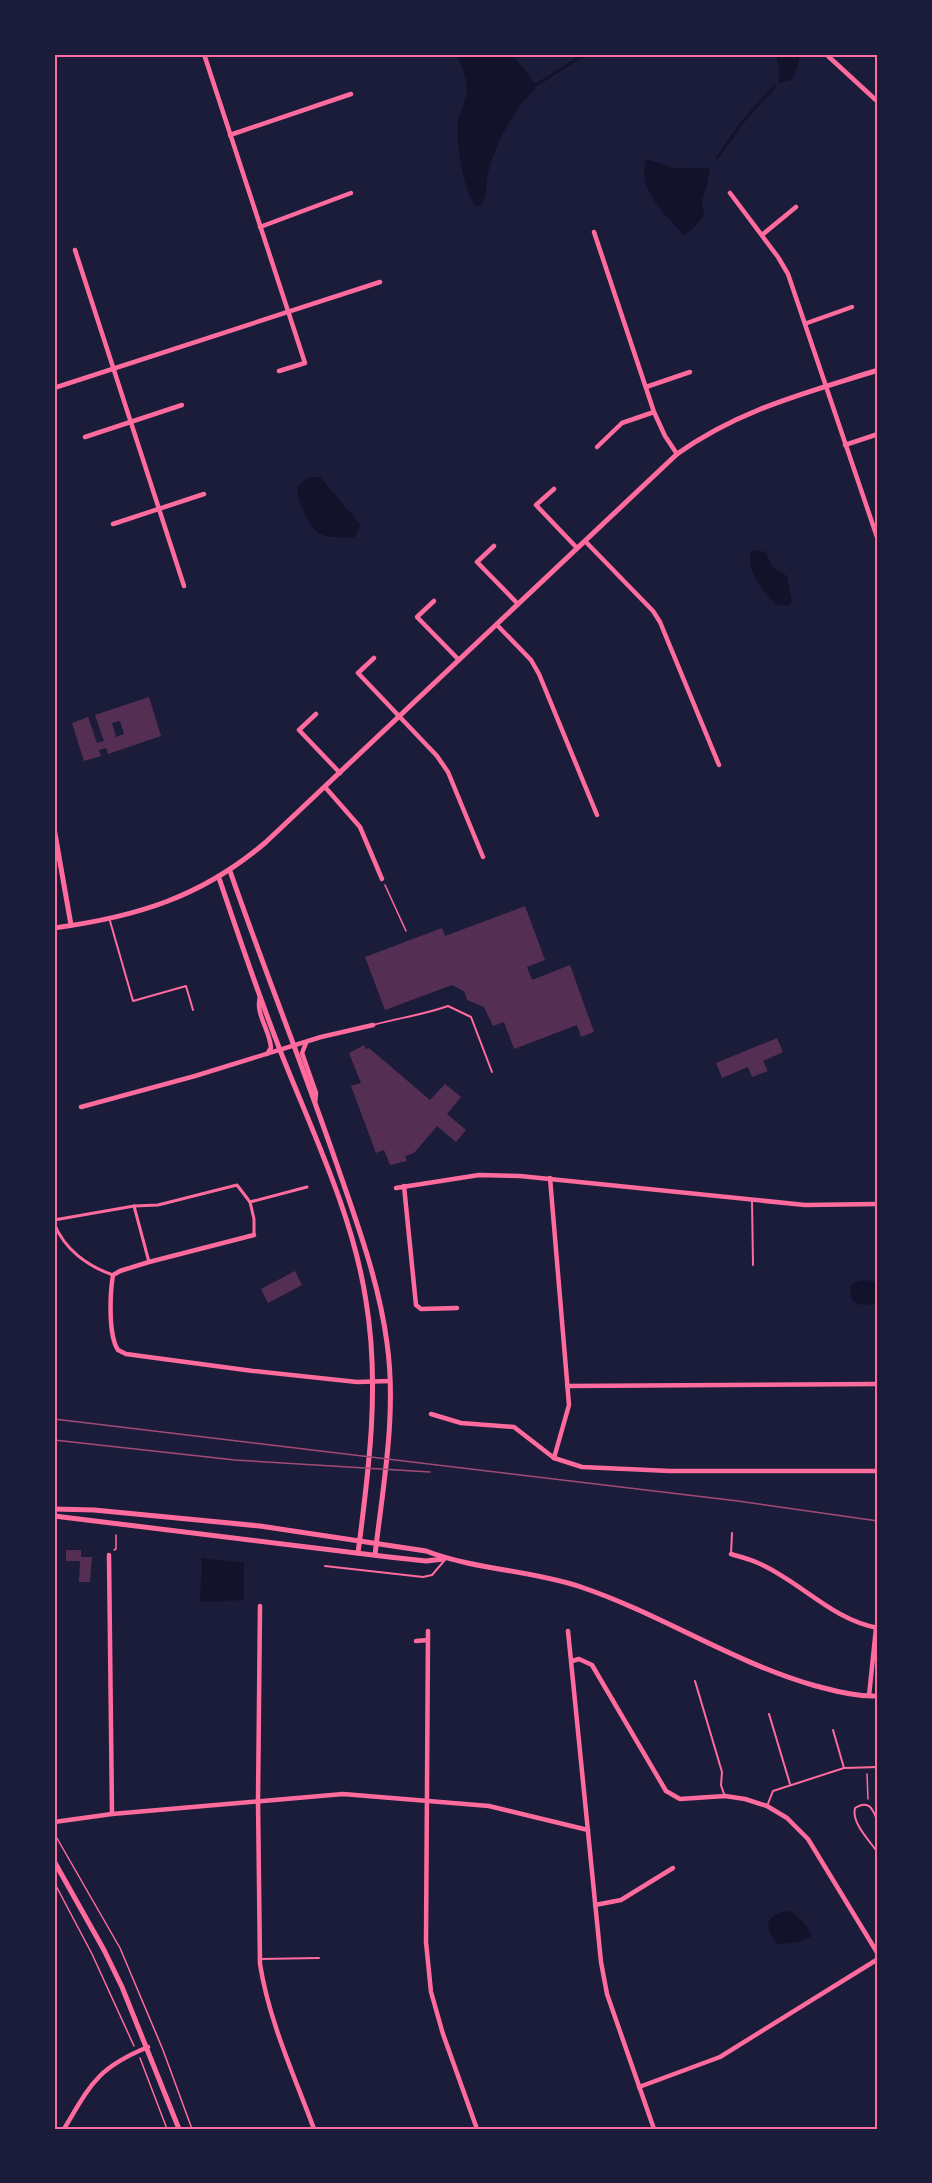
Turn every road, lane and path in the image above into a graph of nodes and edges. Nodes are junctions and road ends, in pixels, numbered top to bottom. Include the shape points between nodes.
1 (204, 54) edge
2 (828, 56) dead end
3 (351, 94) dead end
4 (878, 102) edge
5 (230, 135) junction
6 (351, 193) dead end
7 (730, 193) dead end
8 (796, 207) dead end
9 (260, 227) junction
10 (594, 232) dead end
11 (762, 235) junction
12 (75, 250) dead end
13 (380, 282) dead end
14 (852, 307) dead end
15 (288, 311) junction
16 (807, 323) junction
17 (114, 369) junction
18 (878, 370) edge
19 (279, 371) dead end
20 (690, 372) dead end
21 (826, 386) junction
22 (646, 387) junction
23 (54, 388) edge
24 (182, 405) dead end
25 (654, 412) junction
26 (131, 422) junction
27 (878, 434) edge
28 (85, 437) dead end
29 (845, 445) junction
30 (597, 447) dead end
31 (677, 454) junction
32 (554, 489) dead end
33 (204, 494) dead end
34 (159, 509) junction
35 (112, 524) dead end
36 (878, 540) edge
37 (585, 541) junction
38 (494, 546) dead end
39 (577, 548) junction
40 (184, 586) dead end
41 (434, 601) dead end
42 (518, 604) junction
43 (496, 624) junction
44 (374, 658) dead end
45 (459, 660) junction
46 (316, 714) dead end
47 (399, 717) junction
48 (719, 765) dead end
49 (340, 773) junction
50 (325, 787) junction
51 (597, 815) dead end
52 (54, 828) edge
53 (483, 857) dead end
54 (230, 871) junction
55 (219, 878) junction
56 (382, 879) joint
57 (109, 920) junction
58 (71, 926) junction
59 (54, 928) edge
60 (406, 932) dead end
61 (261, 996) junction
62 (193, 1010) dead end
63 (373, 1025) joint
64 (308, 1041) junction
65 (293, 1046) junction
66 (280, 1050) junction
67 (265, 1056) junction
68 (492, 1072) dead end
69 (315, 1104) junction
70 (81, 1107) dead end
71 (550, 1178) junction
72 (404, 1186) junction
73 (307, 1187) dead end
74 (396, 1188) dead end
75 (752, 1201) junction
76 (250, 1202) junction
77 (878, 1204) edge
78 (134, 1206) junction
79 (54, 1222) edge
80 (254, 1234) joint
81 (148, 1262) junction
82 (753, 1265) dead end
83 (113, 1275) junction
84 (457, 1308) dead end
85 (390, 1381) junction
86 (374, 1382) junction
87 (878, 1384) edge
88 (567, 1386) junction
89 (431, 1414) dead end
90 (554, 1458) junction
91 (878, 1471) edge
92 (54, 1509) edge
93 (54, 1516) edge
94 (732, 1533) dead end
95 (116, 1535) dead end
96 (360, 1540) junction
97 (376, 1543) junction
98 (358, 1553) junction
99 (109, 1554) joint
100 (731, 1554) joint
101 (375, 1555) junction
102 (446, 1559) junction
103 (325, 1566) dead end
104 (260, 1606) dead end
105 (877, 1628) edge
106 (428, 1631) dead end
107 (568, 1631) dead end
108 (428, 1640) junction
109 (416, 1641) dead end
110 (572, 1661) junction
111 (695, 1681) dead end
112 (869, 1696) junction
113 (878, 1698) edge
114 (769, 1714) dead end
115 (833, 1730) dead end
116 (867, 1767) junction
117 (878, 1767) edge
118 (844, 1768) junction
119 (790, 1784) junction
120 (725, 1796) junction
121 (258, 1800) junction
122 (427, 1800) junction
123 (867, 1804) junction
124 (767, 1806) junction
125 (112, 1814) junction
126 (54, 1822) edge
127 (878, 1822) edge
128 (588, 1830) junction
129 (54, 1833) edge
130 (878, 1853) edge
131 (54, 1862) edge
132 (673, 1868) dead end
133 (54, 1882) edge
134 (594, 1905) junction
135 (878, 1954) edge
136 (319, 1958) dead end
137 (260, 1959) junction
138 (878, 1959) edge
139 (131, 2038) dead end
140 (148, 2047) junction
141 (142, 2064) dead end
142 (639, 2087) junction
143 (64, 2129) edge
144 (167, 2129) edge
145 (179, 2129) edge
146 (192, 2129) edge
147 (314, 2129) edge
148 (477, 2129) edge
149 (654, 2129) edge

1 - 5 street
2 - 4 street
3 - 5 street
5 - 9 street
6 - 9 street
7 - 11 street
8 - 11 street
9 - 15 street
10 - 22 street
11 - 16 street via 788,274
12 - 17 street
13 - 15 street
14 - 16 street
15 - 17 street
15 - 19 street via 305,363
16 - 21 street
17 - 23 street
17 - 26 street
18 - 21 street
20 - 22 street
21 - 29 street
21 - 31 street via 734,419
22 - 25 street
24 - 26 street
25 - 30 street via 622,423
25 - 31 street
26 - 28 street
26 - 34 street
27 - 29 street
29 - 36 street
31 - 37 street
32 - 39 street via 536,505
33 - 34 street
34 - 35 street
34 - 40 street
37 - 39 street
37 - 48 street via 660,622
38 - 42 street via 477,562
39 - 42 street
41 - 45 street via 417,617
42 - 43 street
43 - 45 street
43 - 51 street via 531,660 539,674
44 - 47 street via 358,673
45 - 47 street
46 - 49 street via 299,730
47 - 49 street
47 - 53 street via 448,772
49 - 50 street
50 - 54 street
50 - 56 street via 360,827
52 - 58 street
54 - 55 street
54 - 65 street
55 - 57 street via 156,907
55 - 61 street
56 - 60 path
57 - 58 street
57 - 62 lane via 133,1001 186,986
58 - 59 street
61 - 66 street
61 - 67 street via 258,1005 271,1041
63 - 64 street
63 - 68 lane via 448,1006 471,1017
64 - 65 street
64 - 69 street via 302,1053 316,1093
65 - 66 street
65 - 69 street
66 - 67 street
66 - 86 street via 321,1149 361,1269
67 - 70 street
69 - 85 street via 379,1298
71 - 72 street via 479,1175
71 - 75 street
71 - 88 street
72 - 74 street
72 - 84 street via 416,1305 421,1309
73 - 76 street
75 - 77 street
75 - 82 lane
76 - 78 street via 237,1185 159,1205
76 - 80 street
78 - 79 street
78 - 81 street
79 - 83 street via 64,1243 75,1253 98,1270
80 - 81 street
81 - 83 street
83 - 86 street via 112,1336 118,1350 126,1354
85 - 86 street
85 - 97 street via 387,1453
86 - 96 street
87 - 88 street
88 - 90 street via 569,1405
89 - 90 street via 461,1423 514,1427
90 - 91 street via 582,1467 604,1468
92 - 96 street via 260,1526
93 - 98 street
94 - 100 lane
95 - 99 path via 116,1549
96 - 97 street
96 - 98 street
97 - 101 street
97 - 102 street via 426,1551
98 - 101 street
99 - 125 street
100 - 105 street via 759,1563 831,1610
101 - 102 street via 426,1561
102 - 103 lane via 432,1575 423,1577
102 - 112 street via 580,1587 780,1674 836,1691
104 - 121 street
105 - 112 street
106 - 108 street
107 - 110 street
108 - 109 street
108 - 122 street
110 - 120 street via 579,1659 592,1665 666,1791 680,1799
110 - 128 street
111 - 120 lane via 722,1772
112 - 113 street
114 - 119 lane
115 - 118 lane
116 - 117 lane
116 - 118 lane
116 - 123 path
118 - 119 lane
119 - 124 lane via 773,1791
120 - 124 street
121 - 122 street via 343,1794
121 - 125 street
121 - 137 street
122 - 128 street via 489,1806
122 - 148 street via 426,1942 431,1992
123 - 127 lane
123 - 130 lane via 855,1808 854,1814
124 - 135 street via 787,1818 808,1839
125 - 126 street
128 - 134 street
129 - 146 path via 120,1948
131 - 140 street via 104,1950
132 - 134 street via 621,1900
133 - 139 path
134 - 142 street via 607,1994
136 - 137 lane
137 - 147 street via 272,2015
138 - 142 street via 720,2057
140 - 143 street via 107,2068 95,2079
140 - 145 street
141 - 144 path
142 - 149 street

